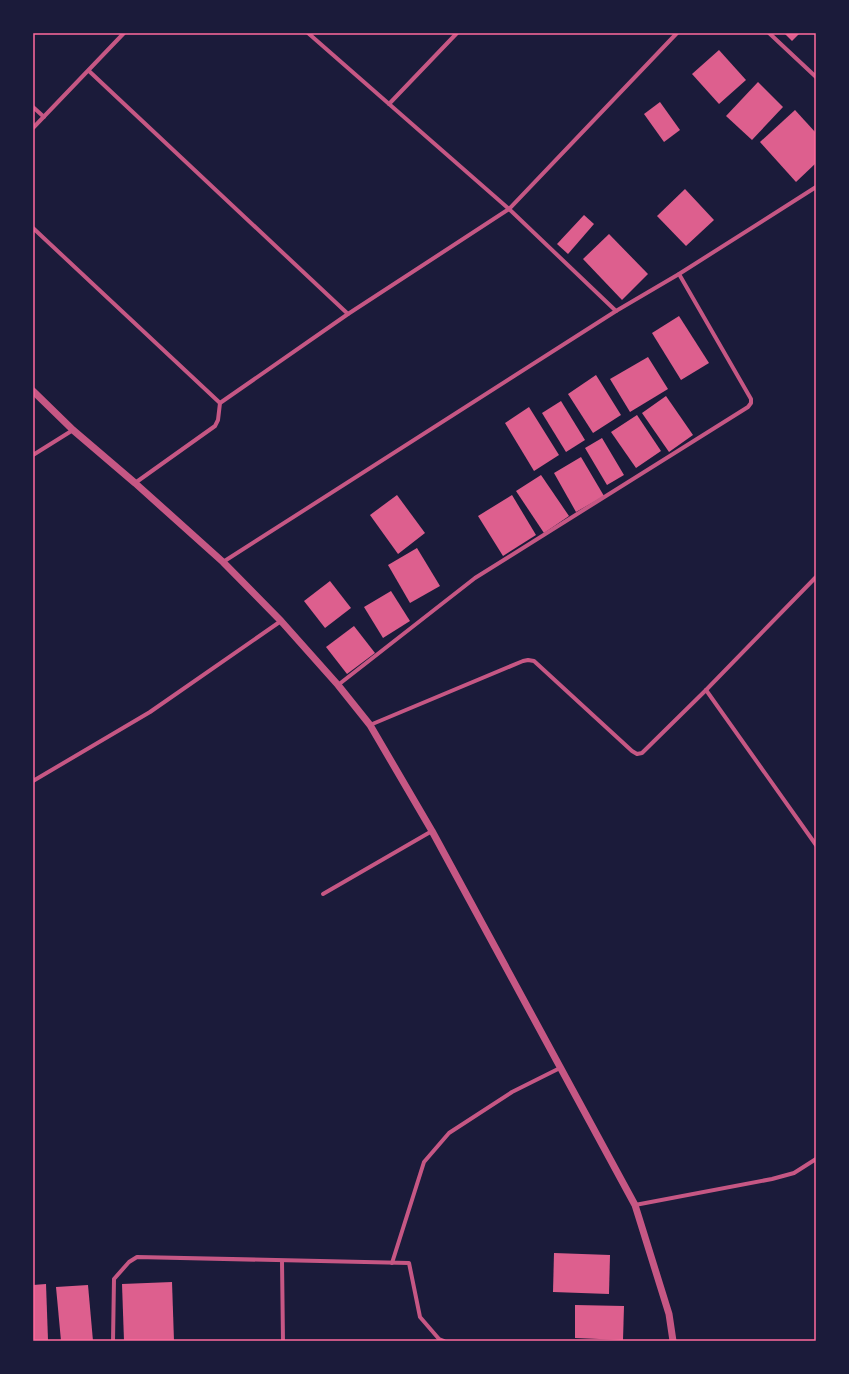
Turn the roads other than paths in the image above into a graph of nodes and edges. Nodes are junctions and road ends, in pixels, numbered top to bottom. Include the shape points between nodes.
1 (124, 33) edge
2 (308, 33) edge
3 (457, 33) edge
4 (677, 33) edge
5 (769, 33) edge
6 (89, 71) junction
7 (816, 78) edge
8 (389, 104) junction
9 (33, 107) edge
10 (44, 117) junction
11 (33, 128) edge
12 (816, 187) edge
13 (508, 209) junction
14 (33, 228) edge
15 (679, 274) junction
16 (616, 311) junction
17 (348, 314) junction
18 (33, 391) edge
19 (220, 403) junction
20 (73, 430) junction
21 (33, 455) edge
22 (135, 483) junction
23 (223, 562) junction
24 (816, 577) edge
25 (281, 621) junction
26 (338, 684) junction
27 (706, 690) junction
28 (370, 725) junction
29 (33, 781) edge
30 (432, 831) junction
31 (816, 845) edge
32 (324, 894) dead end
33 (560, 1068) junction
34 (816, 1159) edge
35 (635, 1205) junction
36 (282, 1261) junction
37 (392, 1263) junction
38 (113, 1341) edge
39 (283, 1341) edge
40 (444, 1341) edge
41 (673, 1341) edge

1 - 6 street
2 - 8 street
3 - 8 street
4 - 13 street
5 - 7 street
6 - 10 street
6 - 17 street
8 - 13 street
9 - 10 street
10 - 11 street
12 - 15 street
13 - 16 street
13 - 17 street
14 - 19 street
15 - 16 street
15 - 26 street via 751,399 748,407 475,578
16 - 23 street
17 - 19 street
18 - 20 street
19 - 22 street via 215,426
20 - 21 street
20 - 22 street
22 - 23 street
23 - 25 street
24 - 27 street
25 - 26 street
25 - 29 street via 150,712
26 - 28 street
27 - 28 street via 642,753 637,754 534,661 528,660
27 - 31 street
28 - 30 street
30 - 32 street
30 - 33 street
33 - 35 street
33 - 37 street via 512,1092 449,1133 424,1162
34 - 35 street via 794,1173 772,1179
35 - 41 street via 669,1314
36 - 37 street
36 - 38 street via 137,1257 128,1262 114,1279
36 - 39 street
37 - 40 street via 409,1264 420,1317 438,1339

